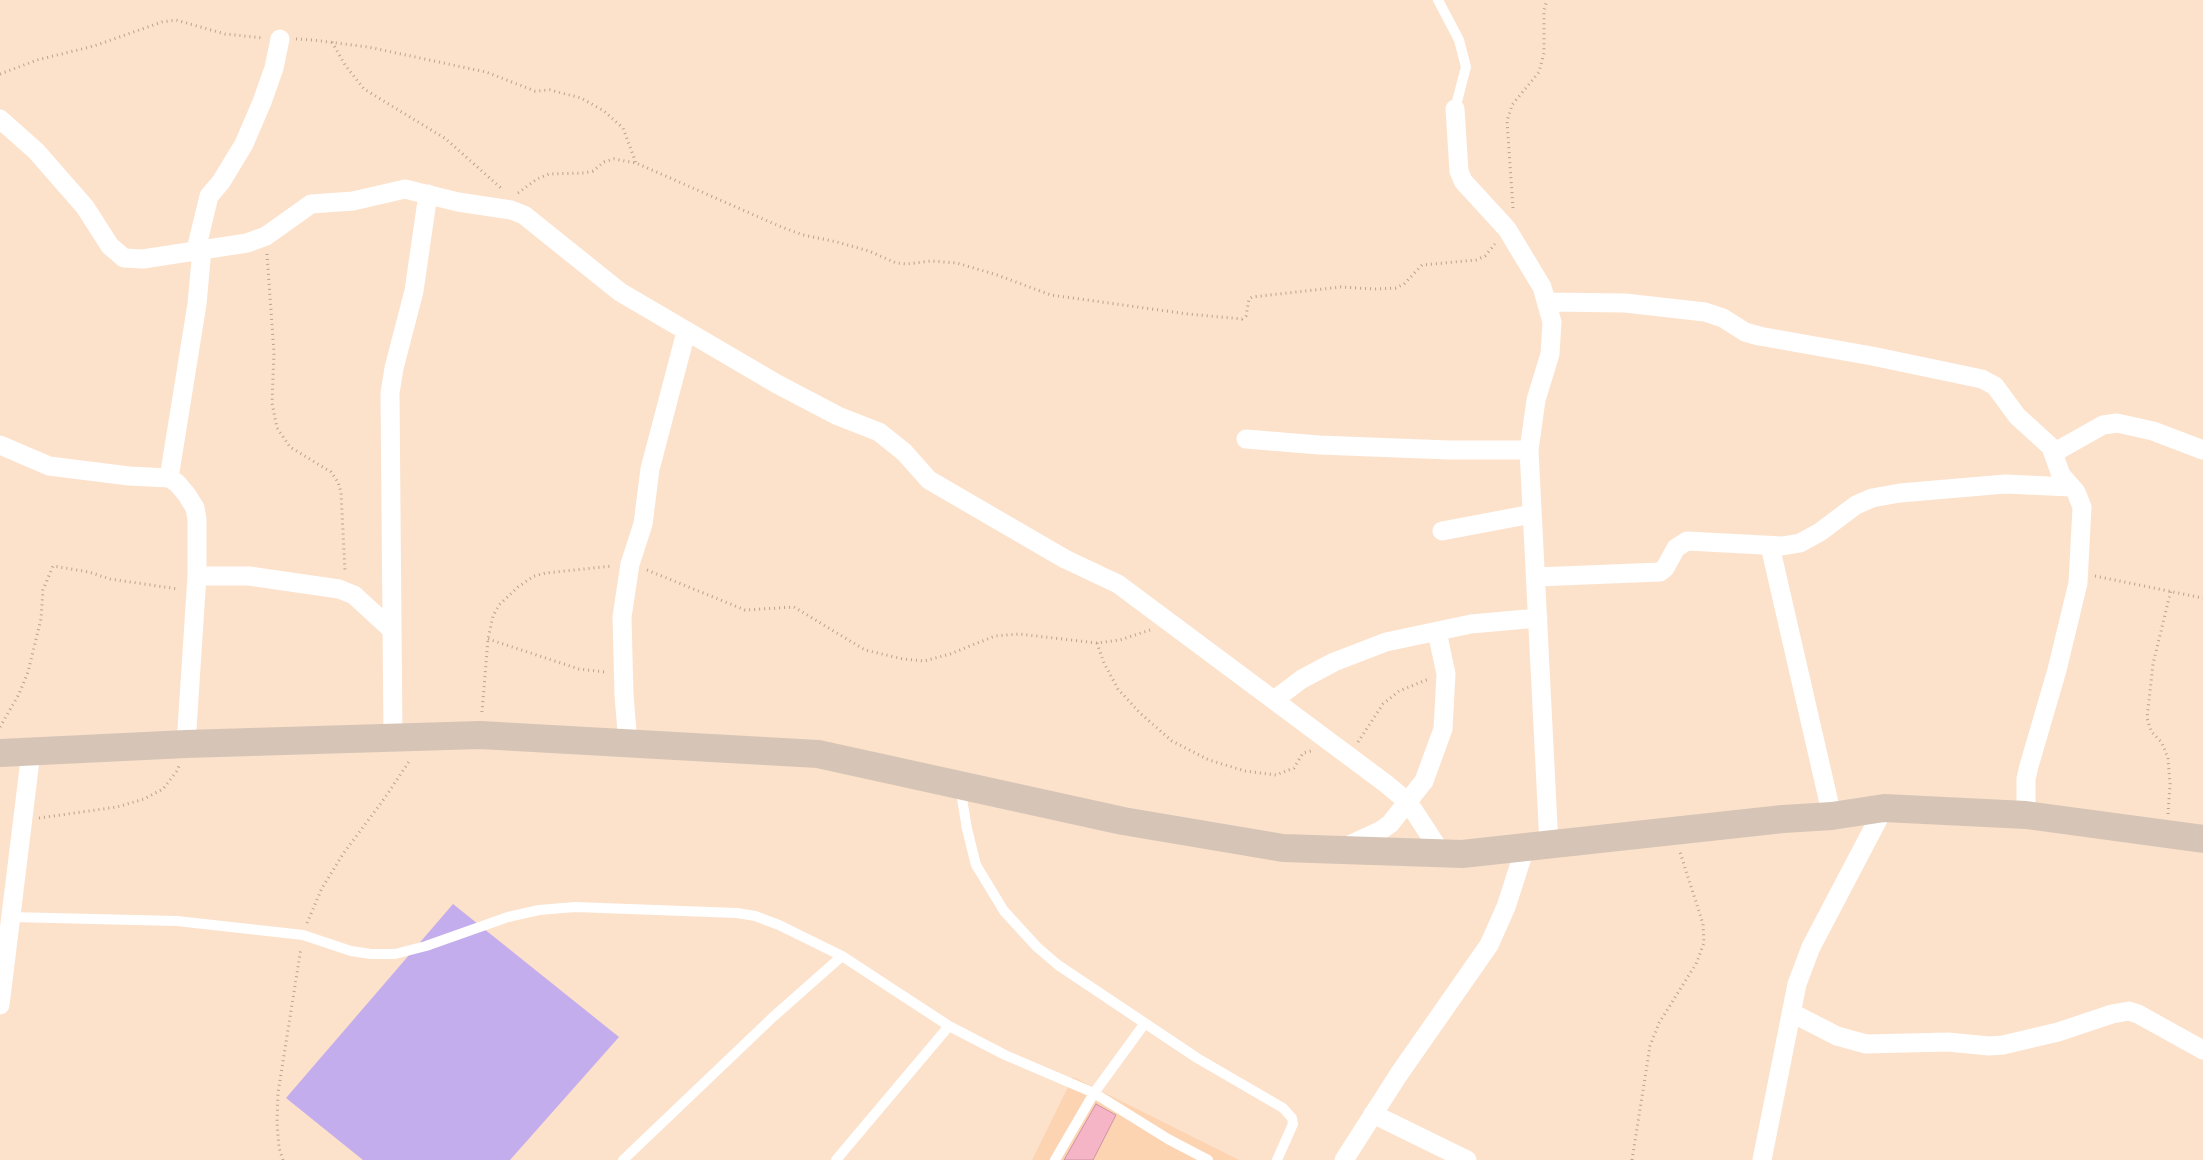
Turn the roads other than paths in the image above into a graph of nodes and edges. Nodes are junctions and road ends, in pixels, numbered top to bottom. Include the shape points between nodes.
1 (1438, 0) edge
2 (280, 39) road end
3 (1455, 109) joint
4 (0, 119) edge
5 (428, 194) junction
6 (199, 250) junction
7 (1548, 302) junction
8 (686, 332) junction
9 (1246, 439) dead end
10 (0, 446) edge
11 (1529, 450) junction
12 (2203, 450) edge
13 (2055, 452) junction
14 (168, 478) junction
15 (2071, 487) junction
16 (1532, 514) junction
17 (1442, 531) dead end
18 (1770, 546) junction
19 (1536, 578) junction
20 (197, 583) junction
21 (1538, 618) junction
22 (392, 630) junction
23 (1436, 632) junction
24 (1274, 700) junction
25 (393, 738) junction
26 (186, 744) junction
27 (628, 744) junction
28 (31, 752) junction
29 (0, 753) edge
30 (960, 785) junction
31 (1408, 802) junction
32 (1884, 808) junction
33 (2026, 815) junction
34 (1832, 816) junction
35 (2203, 839) edge
36 (1537, 847) junction
37 (1338, 850) junction
38 (1442, 854) junction
39 (6, 925) edge
40 (842, 956) junction
41 (0, 1005) edge
42 (1792, 1013) junction
43 (1145, 1023) junction
44 (949, 1026) junction
45 (2203, 1050) edge
46 (1094, 1093) junction
47 (1373, 1114) junction
48 (623, 1160) edge
49 (836, 1160) edge
50 (1055, 1160) edge
51 (1208, 1160) edge
52 (1277, 1160) edge
53 (1344, 1160) edge
54 (1467, 1160) edge
55 (1762, 1160) edge

1 - 3 lane via 1465,59 1466,72
2 - 6 street via 268,85 244,144 209,196
3 - 7 street via 1459,171 1463,181 1507,229
4 - 6 street via 36,151 85,207 110,246 124,258 143,259
5 - 6 street via 405,189 353,201 311,204 266,236
5 - 8 street via 524,215 620,292
5 - 22 street via 414,291 390,393
6 - 14 street via 198,304
7 - 11 street via 1552,322 1550,354 1536,400
7 - 13 street via 1625,303 1705,312 1758,336 1987,380 2017,416
8 - 24 street via 838,416 879,432 904,452 930,480 1064,559 1118,584
8 - 27 street via 650,469 644,524 630,564 622,618
9 - 11 street via 1328,446
10 - 14 street via 49,466
11 - 16 street
12 - 13 street via 2153,431 2117,423 2103,425
13 - 15 street via 2061,475
14 - 20 street via 177,482 195,508
15 - 18 street via 2005,484 1872,498 1856,505 1800,543
15 - 33 street via 2082,507 2080,572 2026,779
16 - 17 street
16 - 19 street
18 - 19 street via 1687,541 1676,548 1660,572
18 - 34 street
19 - 21 street
20 - 22 street via 249,576 339,589 354,595
20 - 26 street
21 - 23 street via 1471,624
21 - 36 street
22 - 25 street
23 - 24 street via 1386,642 1334,662 1302,679
23 - 31 street via 1446,674 1443,729 1424,781
24 - 31 street
25 - 26 main road
25 - 27 main road via 480,736
26 - 28 main road
27 - 30 main road via 818,754
28 - 29 main road
28 - 39 street via 24,820
30 - 37 main road via 1123,821 1283,848
30 - 43 lane via 976,865 1004,912 1058,965
31 - 37 street via 1380,831
31 - 38 street
32 - 33 main road
32 - 34 main road
32 - 42 street via 1811,947 1796,984
33 - 35 main road
34 - 36 main road
36 - 38 main road
36 - 47 street via 1489,945
37 - 38 main road
39 - 40 lane via 177,921 303,935 351,950 395,954 539,910 614,908 755,916
39 - 41 street
40 - 44 lane
40 - 48 lane
42 - 45 street via 1837,1036 1866,1044 1948,1042 1989,1046 2058,1032 2129,1011
42 - 55 street
43 - 46 lane
43 - 52 lane via 1197,1058 1283,1108 1293,1124
44 - 46 lane
44 - 49 lane
46 - 50 lane
46 - 51 lane
47 - 53 street
47 - 54 street

